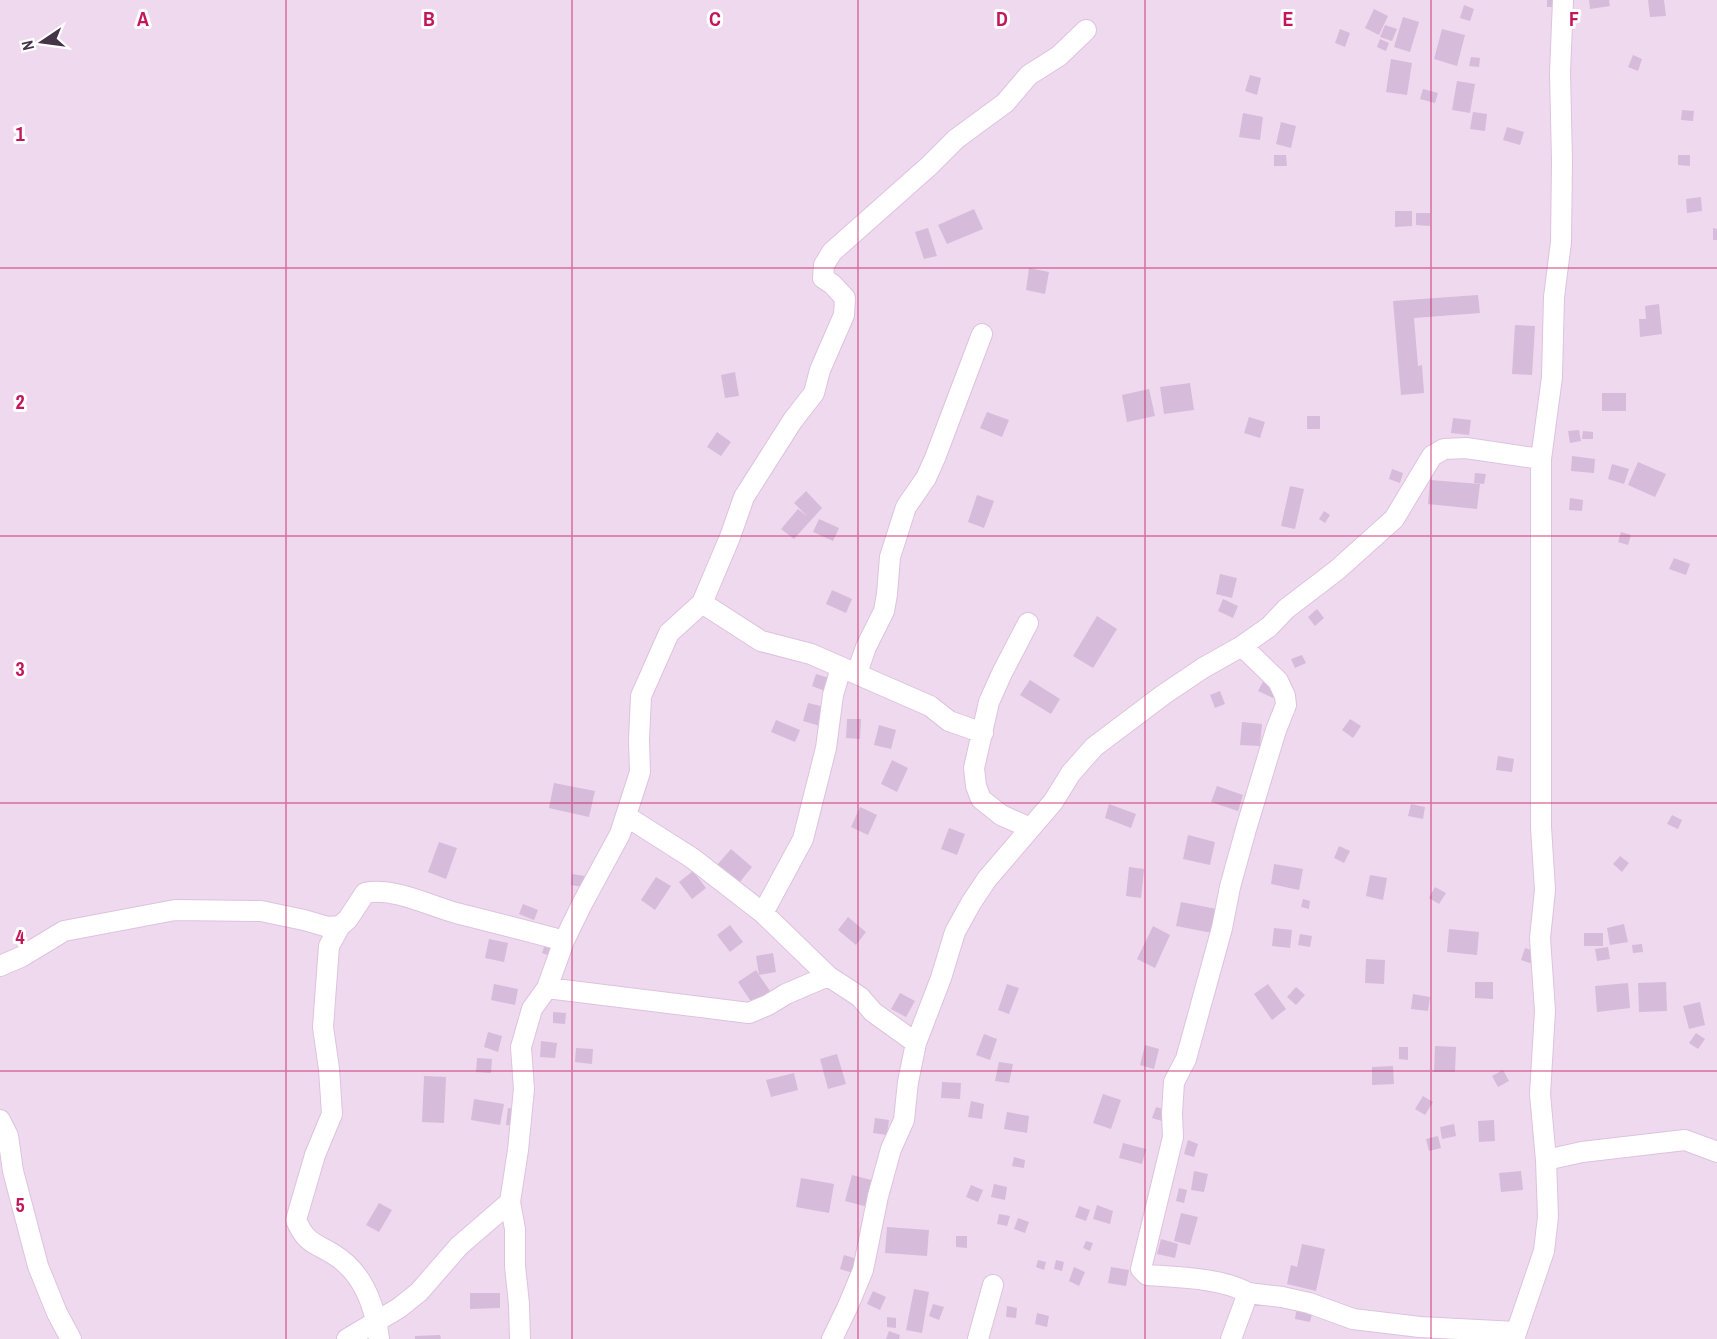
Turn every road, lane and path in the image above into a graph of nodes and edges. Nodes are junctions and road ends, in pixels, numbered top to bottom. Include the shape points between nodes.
1 (1563, 0) edge
2 (1086, 30) dead end
3 (982, 334) dead end
4 (1540, 459) junction
5 (702, 603) junction
6 (1028, 623) dead end
7 (1242, 646) junction
8 (849, 671) junction
9 (983, 734) junction
10 (626, 816) junction
11 (1030, 828) junction
12 (763, 913) junction
13 (340, 926) junction
14 (564, 941) junction
15 (0, 966) edge
16 (828, 976) junction
17 (547, 988) junction
18 (916, 1043) junction
19 (0, 1120) edge
20 (1717, 1152) edge
21 (1546, 1160) junction
22 (510, 1202) junction
23 (993, 1285) dead end
24 (1248, 1293) junction
25 (378, 1331) edge
26 (1515, 1336) edge
27 (70, 1339) edge
28 (346, 1339) edge
29 (520, 1339) edge
30 (832, 1339) edge
31 (978, 1339) edge
32 (1231, 1339) edge

1 - 4 street via 1561,242 1551,377
2 - 5 street via 1059,56 1029,75 1005,103 956,139 831,252 823,278 844,298 844,315 814,393 744,497
3 - 8 street via 935,458 906,507 890,557 884,610
4 - 7 street via 1466,448 1444,449 1432,456 1394,519
4 - 21 street via 1541,827 1545,890 1540,938 1545,1011 1540,1094
5 - 8 street via 761,641 811,654
5 - 10 street via 669,633 640,696 640,772
6 - 9 street via 989,702
7 - 11 street via 1163,695 1094,747
7 - 24 street via 1278,681 1286,705 1246,828 1185,1059 1174,1082 1173,1137 1141,1269 1147,1275 1218,1283
8 - 9 street
8 - 12 street via 832,695 826,748 803,839
9 - 11 street via 974,768 981,799 1001,815
10 - 12 street via 692,858
10 - 14 street
11 - 18 street via 987,879 955,932
12 - 16 street
13 - 14 street via 365,894 376,891
13 - 15 street via 328,927 261,911 175,910 64,931
13 - 25 street via 329,946 323,1027 332,1114 296,1220 301,1233 350,1267 364,1285
14 - 17 street
16 - 17 street via 749,1013
16 - 18 street
17 - 22 street via 532,1009 521,1047 524,1089
18 - 30 street via 904,1120 878,1196 863,1270
19 - 27 street via 8,1136 38,1266
20 - 21 street via 1685,1140
21 - 26 street via 1548,1217 1544,1251
22 - 25 street via 459,1246
22 - 29 street via 515,1228
23 - 31 street
24 - 26 street via 1309,1303 1353,1319
24 - 32 street
25 - 28 street

